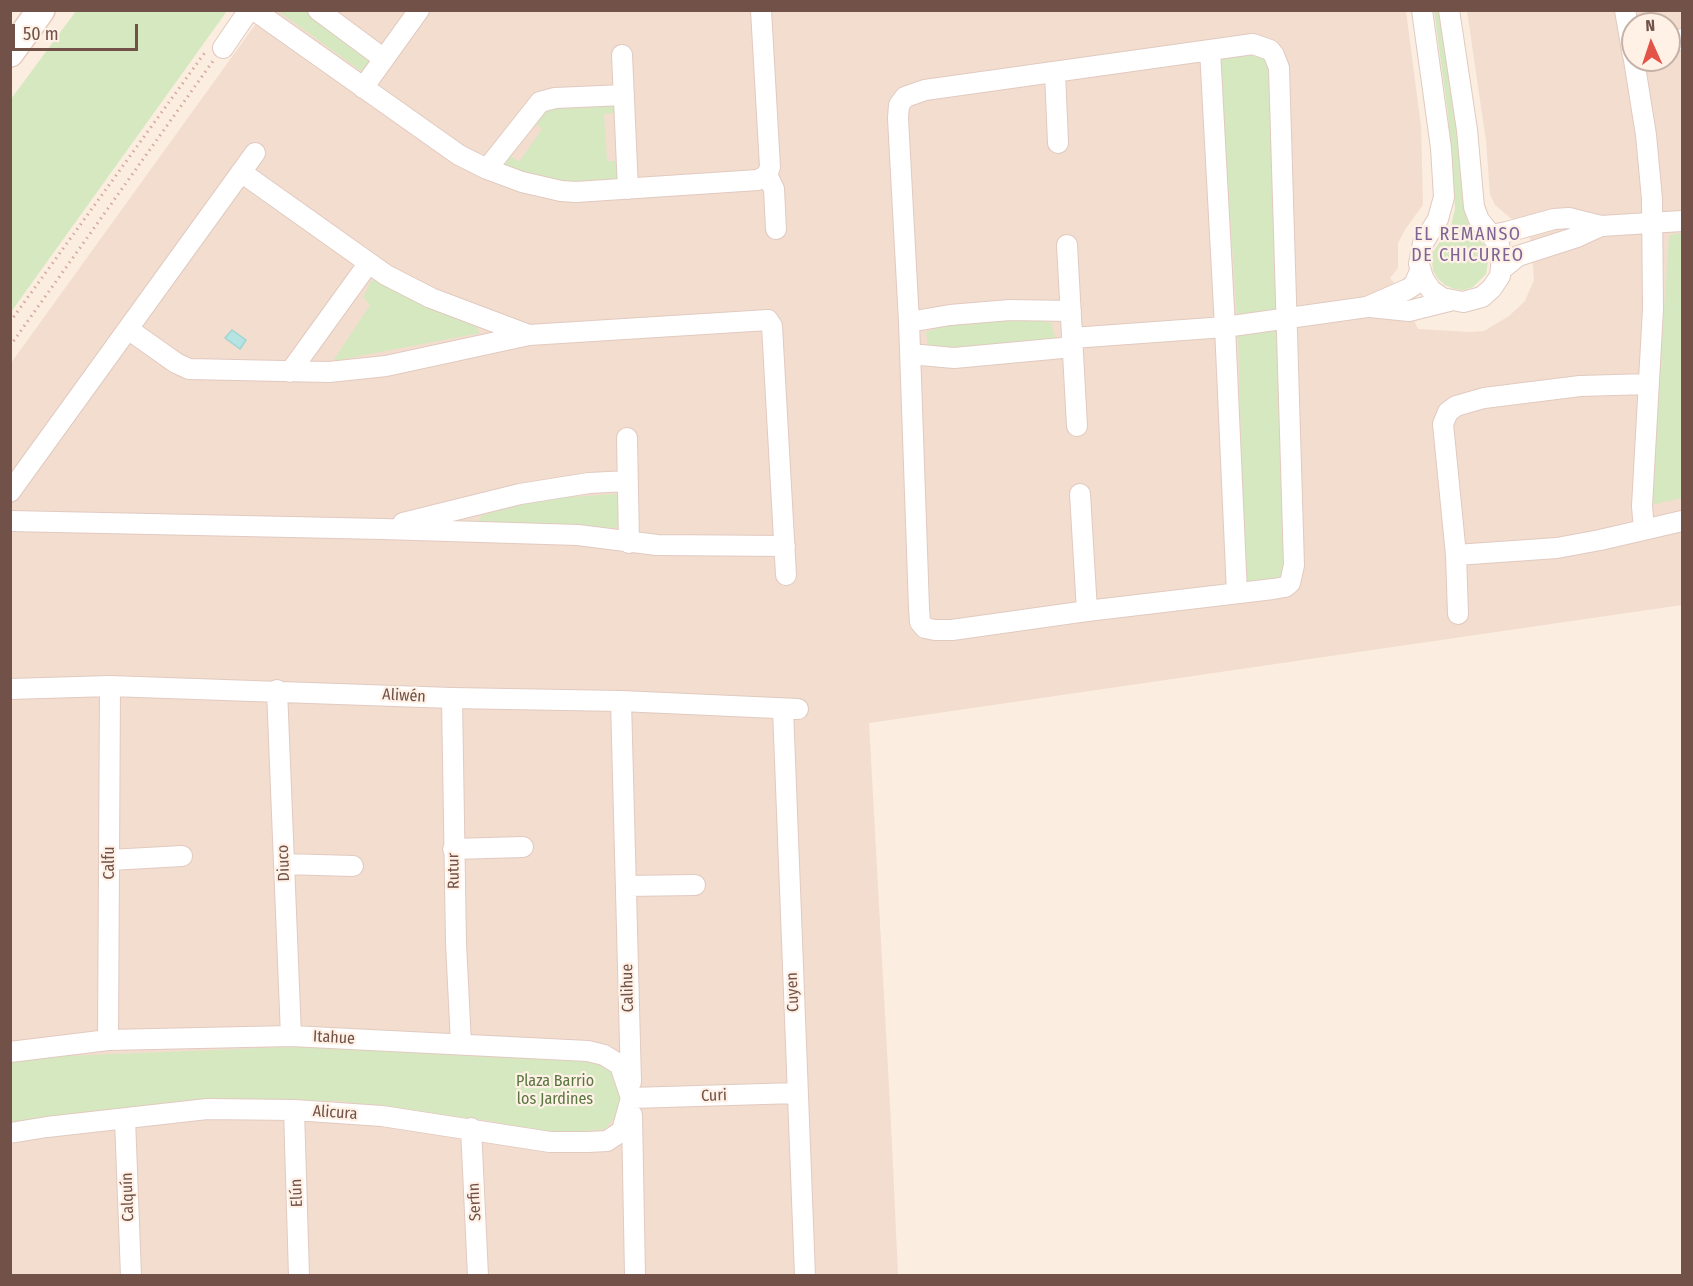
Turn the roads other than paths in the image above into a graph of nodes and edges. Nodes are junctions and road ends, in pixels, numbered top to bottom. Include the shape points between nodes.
1 (41, 10) edge
2 (249, 10) edge
3 (254, 10) edge
4 (318, 10) edge
5 (420, 10) edge
6 (761, 10) edge
7 (1422, 10) edge
8 (1449, 10) edge
9 (215, 48) road end
10 (1210, 50) junction
11 (10, 53) edge
12 (622, 55) dead end
13 (384, 59) junction
14 (1054, 72) junction
15 (1636, 72) edge
16 (363, 88) junction
17 (624, 94) junction
18 (1058, 143) dead end
19 (255, 153) dead end
20 (487, 170) junction
21 (241, 172) junction
22 (767, 175) junction
23 (628, 189) junction
24 (1683, 221) edge
25 (1653, 222) junction
26 (1601, 226) junction
27 (776, 228) dead end
28 (1491, 235) junction
29 (1067, 245) dead end
30 (368, 264) junction
31 (1502, 269) junction
32 (1420, 272) junction
33 (1449, 301) junction
34 (1367, 307) junction
35 (1071, 311) junction
36 (1286, 320) junction
37 (909, 322) junction
38 (1226, 327) junction
39 (128, 329) junction
40 (529, 335) junction
41 (1072, 343) junction
42 (910, 354) junction
43 (290, 372) junction
44 (1649, 384) junction
45 (1077, 426) dead end
46 (627, 438) dead end
47 (628, 482) junction
48 (10, 492) edge
49 (1080, 494) dead end
50 (1683, 520) edge
51 (10, 521) edge
52 (382, 529) junction
53 (1644, 530) junction
54 (629, 543) junction
55 (784, 546) junction
56 (1456, 555) junction
57 (786, 575) dead end
58 (1237, 593) junction
59 (1087, 611) junction
60 (1458, 614) dead end
61 (110, 686) junction
62 (10, 689) edge
63 (277, 690) junction
64 (452, 698) junction
65 (621, 701) junction
66 (791, 709) joint
67 (523, 847) dead end
68 (453, 849) junction
69 (182, 856) dead end
70 (110, 860) junction
71 (284, 864) junction
72 (353, 866) dead end
73 (695, 885) dead end
74 (626, 886) junction
75 (291, 1036) junction
76 (108, 1040) junction
77 (461, 1044) junction
78 (10, 1052) edge
79 (796, 1093) junction
80 (631, 1098) junction
81 (294, 1110) junction
82 (125, 1119) junction
83 (471, 1128) junction
84 (10, 1133) edge
85 (131, 1275) edge
86 (299, 1275) edge
87 (478, 1275) edge
88 (635, 1275) edge
89 (805, 1275) edge

1 - 11 street
2 - 9 street
3 - 16 street
4 - 13 street
5 - 13 street
6 - 22 street via 770,167
7 - 32 street via 1444,197 1438,219 1421,250
8 - 28 street via 1474,207
10 - 14 street
10 - 36 street via 1259,45 1270,50 1277,61
10 - 38 street
12 - 17 street
13 - 16 street
14 - 18 street
14 - 37 street via 915,92 900,105
15 - 25 street via 1646,135
16 - 20 street
17 - 20 street via 540,102
17 - 23 street
19 - 21 street
20 - 23 street via 561,191
21 - 30 street
21 - 39 street
22 - 23 street via 758,180
22 - 27 street via 774,189
24 - 25 street
25 - 26 street
25 - 44 street
26 - 28 street via 1554,219
26 - 31 street via 1518,256
28 - 31 street via 1501,251
29 - 35 street
30 - 40 street via 431,298
30 - 43 street
31 - 33 street via 1496,283 1482,297
32 - 33 street via 1431,290
32 - 34 street via 1408,289
33 - 34 street via 1409,310
34 - 36 street
35 - 37 street via 1010,310
35 - 41 street
36 - 38 street
36 - 58 street via 1293,576 1285,587
37 - 42 street
38 - 41 street
38 - 58 street
39 - 43 street via 189,369
39 - 48 street
40 - 43 street via 369,369
40 - 55 street via 768,320 772,326
41 - 42 street via 954,358
41 - 45 street
42 - 59 street via 920,622 925,628 952,630
44 - 53 street
44 - 56 street via 1525,393 1484,398 1452,408 1443,424
46 - 47 street
47 - 52 street via 589,483 520,494
47 - 54 street
49 - 59 street
50 - 53 street
51 - 52 street
52 - 54 street via 578,535
53 - 56 street via 1557,548
54 - 55 street
55 - 57 street
56 - 60 street
58 - 59 street
61 - 62 street, Aliwén
61 - 63 street, Aliwén
61 - 70 street, Calfu
63 - 64 street, Aliwén
63 - 71 street, Diuco
64 - 65 street, Aliwén
64 - 68 street, Rutur
65 - 66 street, Aliwén
65 - 74 street, Calihue
66 - 79 street, Cuyen
67 - 68 street
68 - 77 street, Rutur
69 - 70 street
70 - 76 street, Calfu
71 - 72 street
71 - 75 street, Diuco
73 - 74 street
74 - 80 street, Calihue
75 - 76 street, Itahue
75 - 77 street, Itahue
76 - 78 street, Itahue
77 - 80 street, Itahue via 604,1055 620,1065
79 - 80 street, Curi
79 - 89 street, Cuyen
80 - 83 street, Alicura via 622,1131 607,1141 550,1142
80 - 88 street, Calihue
81 - 82 street, Alicura via 207,1109
81 - 83 street, Alicura
81 - 86 street, Elún
82 - 84 street, Alicura
82 - 85 street, Calquín
83 - 87 street, Serfin

